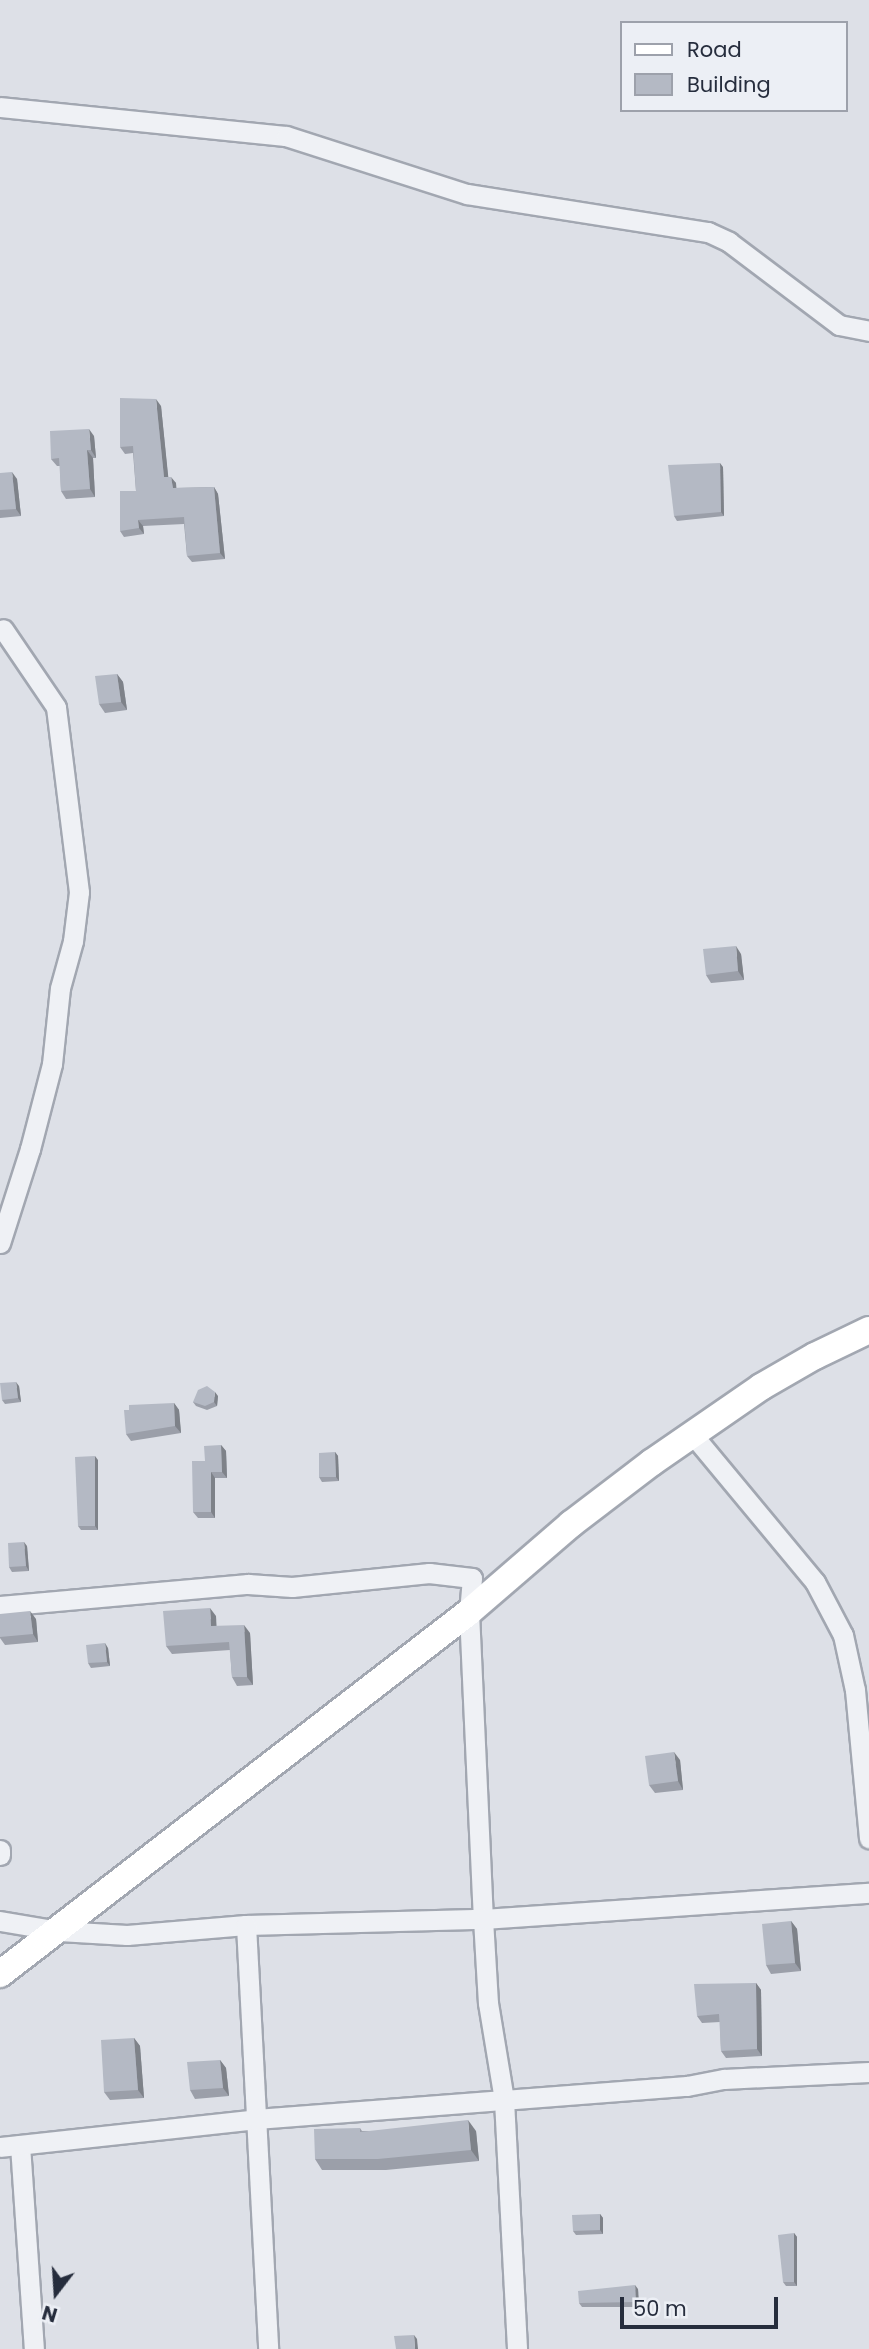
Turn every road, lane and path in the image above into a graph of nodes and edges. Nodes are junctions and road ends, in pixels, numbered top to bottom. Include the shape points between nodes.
1 (0, 107) edge
2 (869, 331) edge
3 (3, 629) dead end
4 (0, 1243) edge
5 (869, 1330) edge
6 (693, 1434) junction
7 (0, 1606) edge
8 (469, 1612) junction
9 (869, 1838) edge
10 (869, 1893) edge
11 (483, 1919) junction
12 (0, 1921) edge
13 (246, 1925) junction
14 (59, 1931) junction
15 (0, 1974) edge
16 (869, 2072) edge
17 (504, 2100) junction
18 (256, 2119) junction
19 (20, 2145) junction
20 (0, 2147) edge
21 (34, 2349) edge
22 (268, 2349) edge
23 (517, 2349) edge

1 - 2 street via 286,136 467,194 708,232 729,242 839,325
3 - 4 street via 56,707 79,892 73,941 60,988 52,1064
5 - 6 street via 761,1387
6 - 8 street via 571,1524
6 - 9 street via 815,1582 843,1634 855,1690
7 - 8 street via 429,1573 472,1578
8 - 11 street
8 - 14 street
10 - 11 street
11 - 13 street
11 - 17 street via 488,2003
12 - 14 street
13 - 14 street via 127,1935
13 - 18 street
14 - 15 street
16 - 17 street via 724,2079
17 - 18 street
17 - 23 street
18 - 19 street
18 - 22 street
19 - 20 street
19 - 21 street

